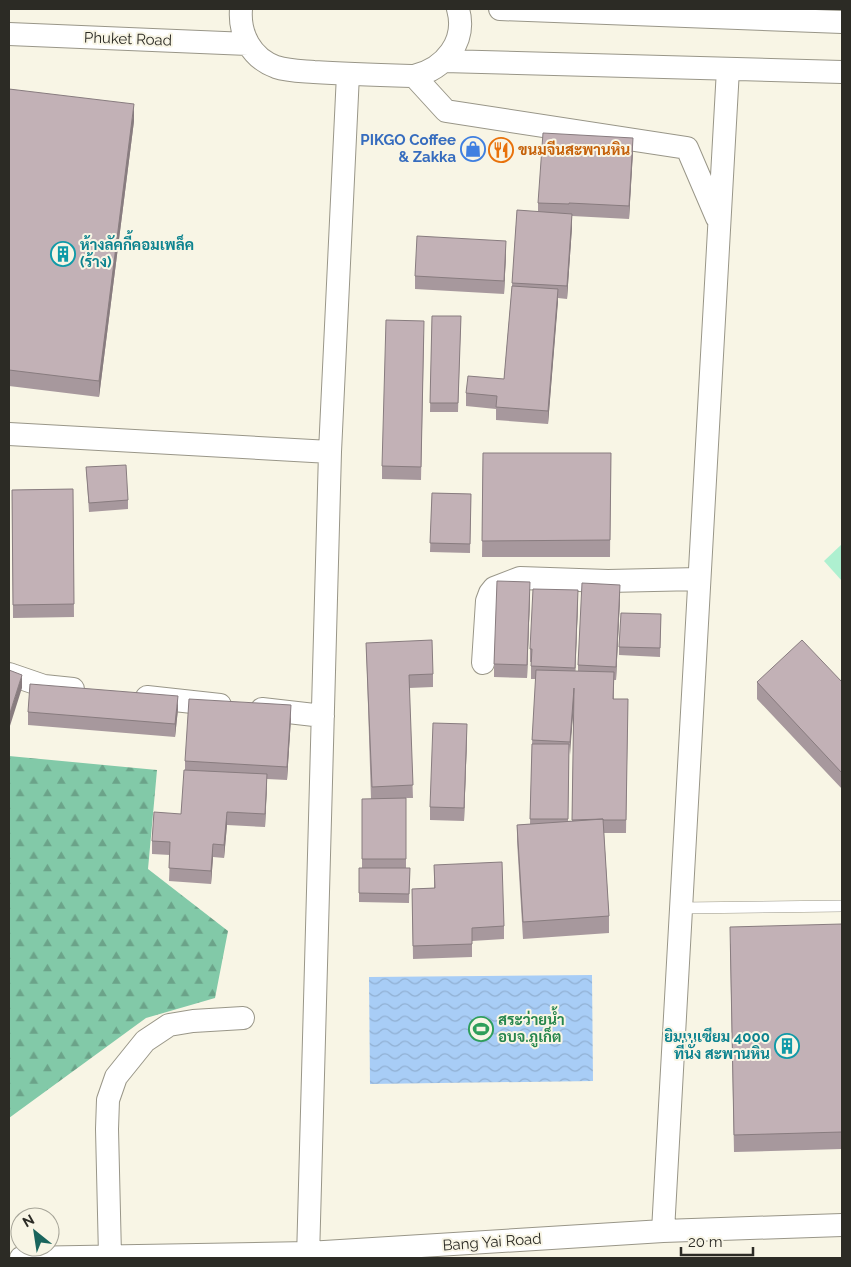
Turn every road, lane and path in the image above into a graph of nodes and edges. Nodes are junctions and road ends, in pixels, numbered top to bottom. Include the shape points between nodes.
1 (241, 9) edge
2 (458, 9) edge
3 (500, 9) edge
4 (842, 22) edge
5 (9, 34) edge
6 (248, 44) junction
7 (444, 61) junction
8 (728, 69) junction
9 (842, 72) edge
10 (348, 74) junction
11 (414, 76) junction
12 (719, 223) junction
13 (9, 434) edge
14 (330, 452) junction
15 (699, 579) junction
16 (484, 664) dead end
17 (9, 674) edge
18 (93, 691) edge
19 (122, 694) edge
20 (323, 716) junction
21 (842, 906) edge
22 (681, 908) junction
23 (243, 1018) dead end
24 (842, 1226) edge
25 (663, 1231) junction
26 (110, 1256) junction
27 (308, 1256) edge
28 (21, 1258) edge

1 - 6 street via 240,19
2 - 7 street via 460,26 457,42
3 - 4 street
5 - 6 street, Phuket Road
6 - 10 street via 262,60 276,67
7 - 8 street
7 - 11 street
8 - 9 street
8 - 12 street
10 - 11 street
10 - 14 street
11 - 12 street via 446,111 687,148
12 - 15 street
13 - 14 street
14 - 20 street
15 - 16 street via 608,581 520,578 501,584 490,593 487,601
15 - 22 street
17 - 18 street via 44,686
19 - 20 street
20 - 27 street
21 - 22 lane
22 - 25 street
23 - 26 street via 169,1025 145,1041 116,1077 108,1100 107,1129
24 - 25 street, Bang Yai Road
25 - 27 street, Bang Yai Road
26 - 27 street, Bang Yai Road
26 - 28 street, Bang Yai Road

